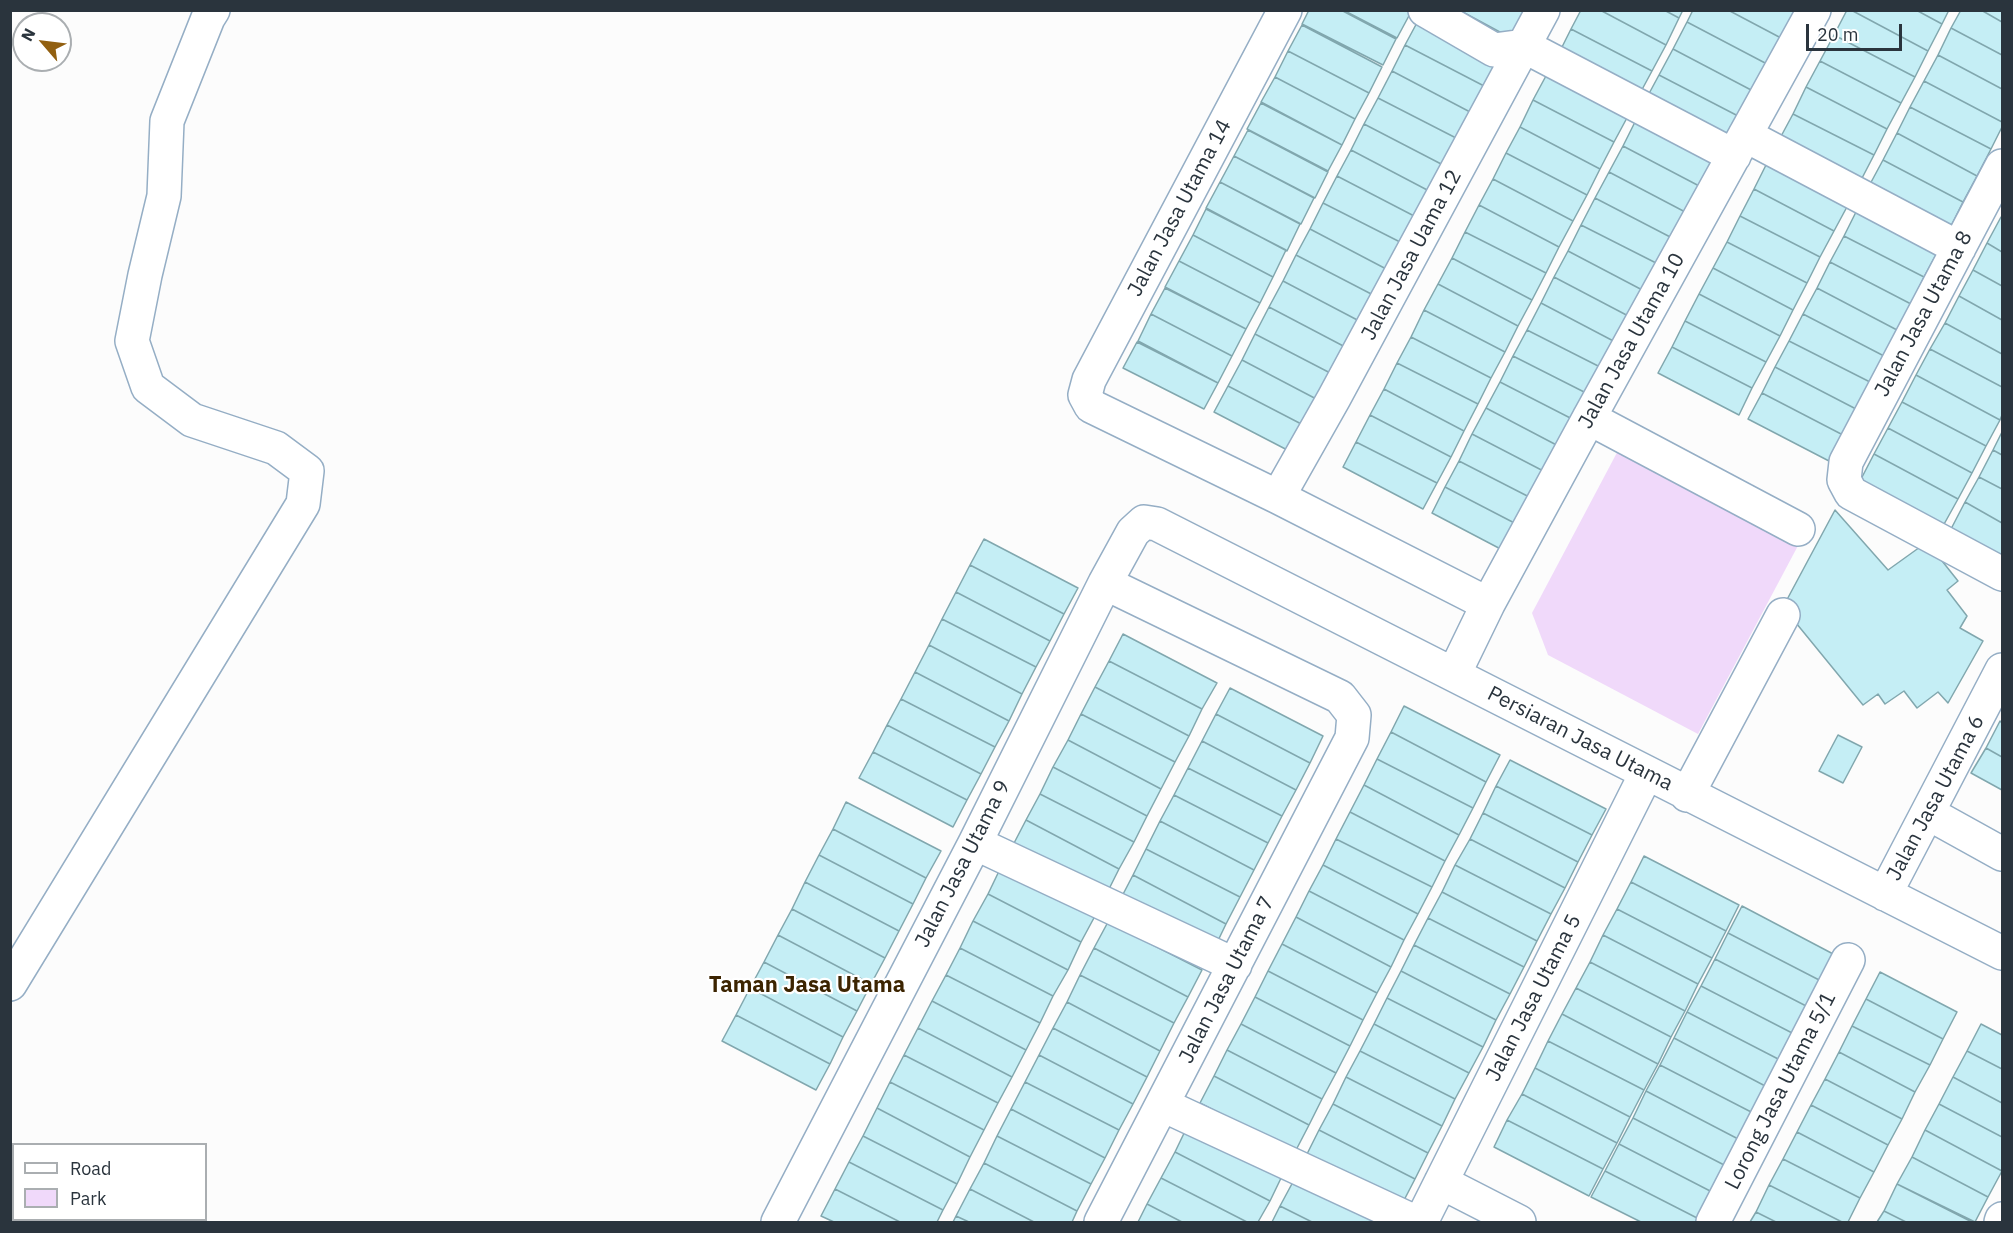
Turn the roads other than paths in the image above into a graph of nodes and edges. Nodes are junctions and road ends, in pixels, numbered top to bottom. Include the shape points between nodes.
1 (213, 10) edge
2 (1285, 10) edge
3 (1425, 10) edge
4 (1543, 10) edge
5 (1814, 10) edge
6 (1524, 46) junction
7 (1740, 146) junction
8 (2002, 166) edge
9 (1959, 248) junction
10 (1589, 418) junction
11 (1278, 497) junction
12 (1157, 524) joint
13 (1798, 530) dead end
14 (2002, 574) edge
15 (1105, 583) junction
16 (1488, 604) junction
17 (1783, 615) dead end
18 (2002, 670) edge
19 (1454, 674) junction
20 (1646, 774) junction
21 (1687, 795) junction
22 (1928, 813) junction
23 (975, 843) junction
24 (2002, 854) edge
25 (1885, 894) junction
26 (2002, 953) edge
27 (1848, 960) dead end
28 (1235, 965) junction
29 (10, 984) edge
30 (1163, 1105) junction
31 (1441, 1182) junction
32 (778, 1221) edge
33 (1101, 1222) edge
34 (1415, 1222) edge
35 (1421, 1222) edge
36 (1519, 1222) edge
37 (1713, 1222) edge

1 - 29 street via 167,121 164,196 132,341 148,387 192,420 276,448 307,471 303,504
2 - 11 street, Jalan Jasa Utama 14 via 1089,380 1085,395 1091,406
3 - 6 street via 1494,50
4 - 6 street, Jalan Jasa Uama 12
5 - 7 street, Jalan Jasa Utama 10
6 - 7 street
6 - 11 street, Jalan Jasa Uama 12
7 - 9 street
7 - 10 street, Jalan Jasa Utama 10
8 - 9 street, Jalan Jasa Utama 8
9 - 14 street, Jalan Jasa Utama 8 via 1846,462 1844,480 1851,493
10 - 13 street
10 - 16 street, Jalan Jasa Utama 10
11 - 16 street
12 - 15 street, Jalan Jasa Utama 9 via 1144,522 1133,532
12 - 19 street, Persiaran Jasa Utama
15 - 23 street, Jalan Jasa Utama 9
15 - 28 street, Jalan Jasa Utama 7 via 1340,697 1354,714 1352,738
16 - 19 street, Jalan Jasa Utama 10
17 - 21 street
18 - 22 street, Jalan Jasa Utama 6
19 - 20 street, Persiaran Jasa Utama
20 - 21 street, Persiaran Jasa Utama
20 - 31 street, Jalan Jasa Utama 5
21 - 25 street, Persiaran Jasa Utama
22 - 24 street
22 - 25 street, Jalan Jasa Utama 6
23 - 28 street
23 - 32 street, Jalan Jasa Utama 9
25 - 26 street, Persiaran Jasa Utama
27 - 37 street, Lorong Jasa Utama 5/1
28 - 30 street, Jalan Jasa Utama 7
30 - 33 street, Jalan Jasa Utama 7
30 - 34 street
31 - 35 street, Jalan Jasa Utama 5
31 - 36 street

